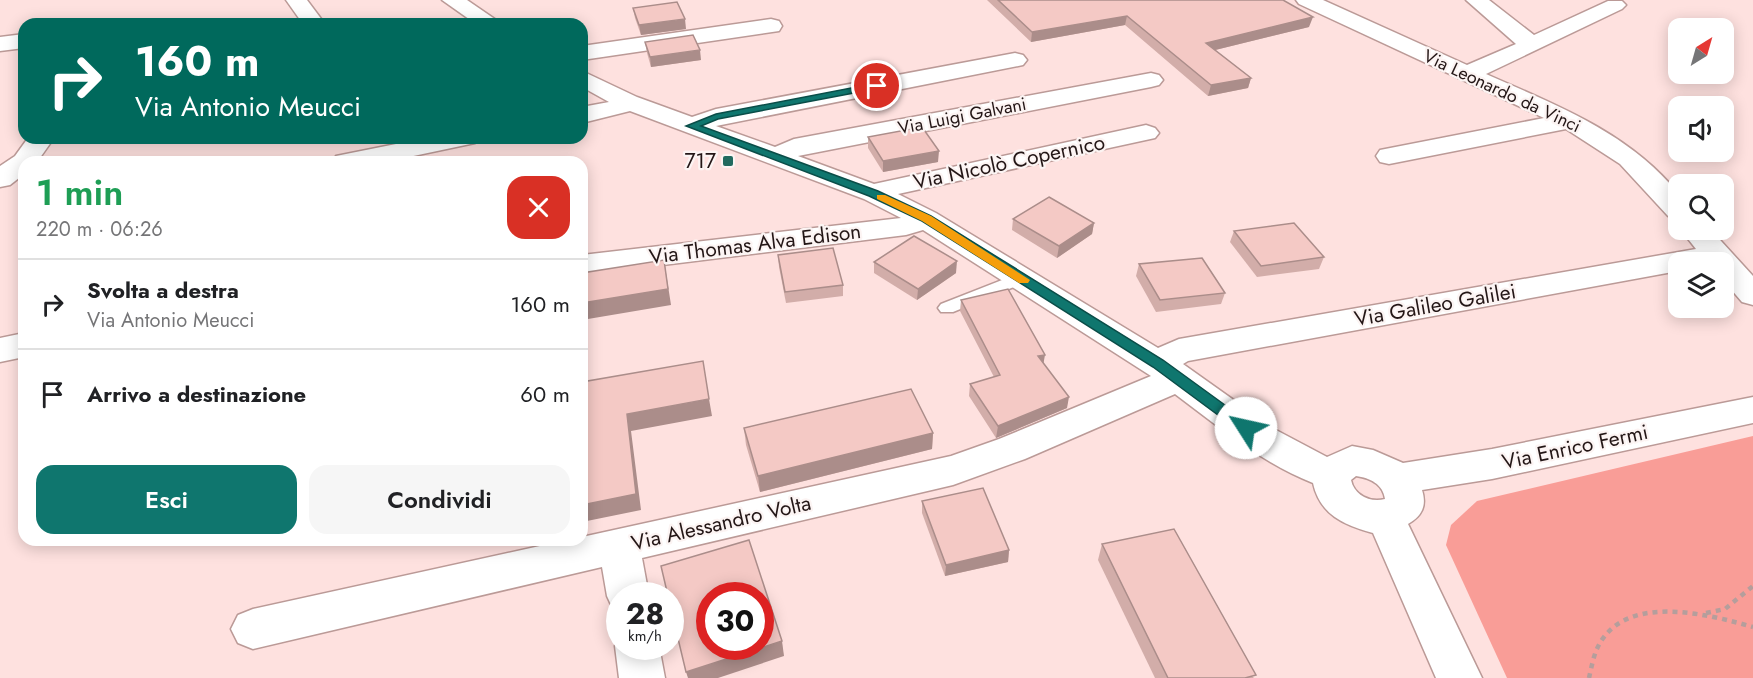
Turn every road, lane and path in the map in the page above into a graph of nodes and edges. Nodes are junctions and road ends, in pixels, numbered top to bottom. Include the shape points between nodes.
1 (296, 0) edge
2 (452, 0) edge
3 (1306, 0) edge
4 (1476, 0) edge
5 (1615, 4) dead end
6 (310, 18) edge
7 (481, 18) edge
8 (771, 26) dead end
9 (18, 42) edge
10 (0, 44) edge
11 (1532, 45) junction
12 (588, 52) edge
13 (1015, 60) dead end
14 (1466, 74) junction
15 (1151, 80) dead end
16 (588, 81) edge
17 (628, 102) junction
18 (588, 114) edge
19 (1570, 121) junction
20 (692, 126) junction
21 (1146, 133) dead end
22 (436, 144) edge
23 (374, 156) edge
24 (1389, 156) dead end
25 (776, 158) junction
26 (18, 166) edge
27 (0, 180) edge
28 (873, 193) junction
29 (1668, 199) edge
30 (927, 219) junction
31 (1705, 240) edge
32 (1716, 252) edge
33 (588, 264) edge
34 (1020, 278) junction
35 (1668, 280) edge
36 (947, 308) dead end
37 (18, 346) edge
38 (0, 350) edge
39 (1168, 372) junction
40 (1753, 410) edge
41 (1331, 474) junction
42 (1397, 479) junction
43 (1386, 519) junction
44 (619, 546) junction
45 (625, 582) edge
46 (1753, 586) edge
47 (1705, 613) junction
48 (1753, 627) edge
49 (253, 629) dead end
50 (639, 660) edge
51 (642, 678) edge
52 (1459, 678) edge
53 (1589, 678) edge

1 - 6 street
2 - 7 street
3 - 14 street, Via Leonardo da Vinci
4 - 11 street
5 - 11 street
8 - 12 street
9 - 10 street
11 - 14 street
13 - 20 street via 716,117
14 - 19 street, Via Leonardo da Vinci
15 - 25 street, Via Luigi Galvani via 794,147
16 - 17 street
17 - 18 street
17 - 20 street
19 - 24 street
19 - 29 street, Via Leonardo da Vinci via 1632,158
20 - 25 street
21 - 28 street, Via Nicolò Copernico
22 - 23 street
25 - 28 street
26 - 27 street
28 - 30 street
30 - 33 street, Via Thomas Alva Edison via 906,226
30 - 34 street
31 - 32 street
34 - 36 lane
34 - 39 street
35 - 39 street, Via Galileo Galilei via 1179,351
37 - 38 street
39 - 41 street via 1263,440
39 - 44 street, Via Alessandro Volta via 1012,450 953,470
40 - 42 street, Via Enrico Fermi via 1492,464
41 - 42 street via 1339,465 1352,461 1379,467
41 - 43 street via 1330,485 1338,499 1366,517
42 - 43 street via 1406,493 1405,507 1395,517
43 - 52 street
44 - 45 street
44 - 49 street, Via Alessandro Volta
46 - 47 path via 1725,609
47 - 48 path
47 - 53 path via 1662,610 1633,616 1611,630 1597,646
50 - 51 street

